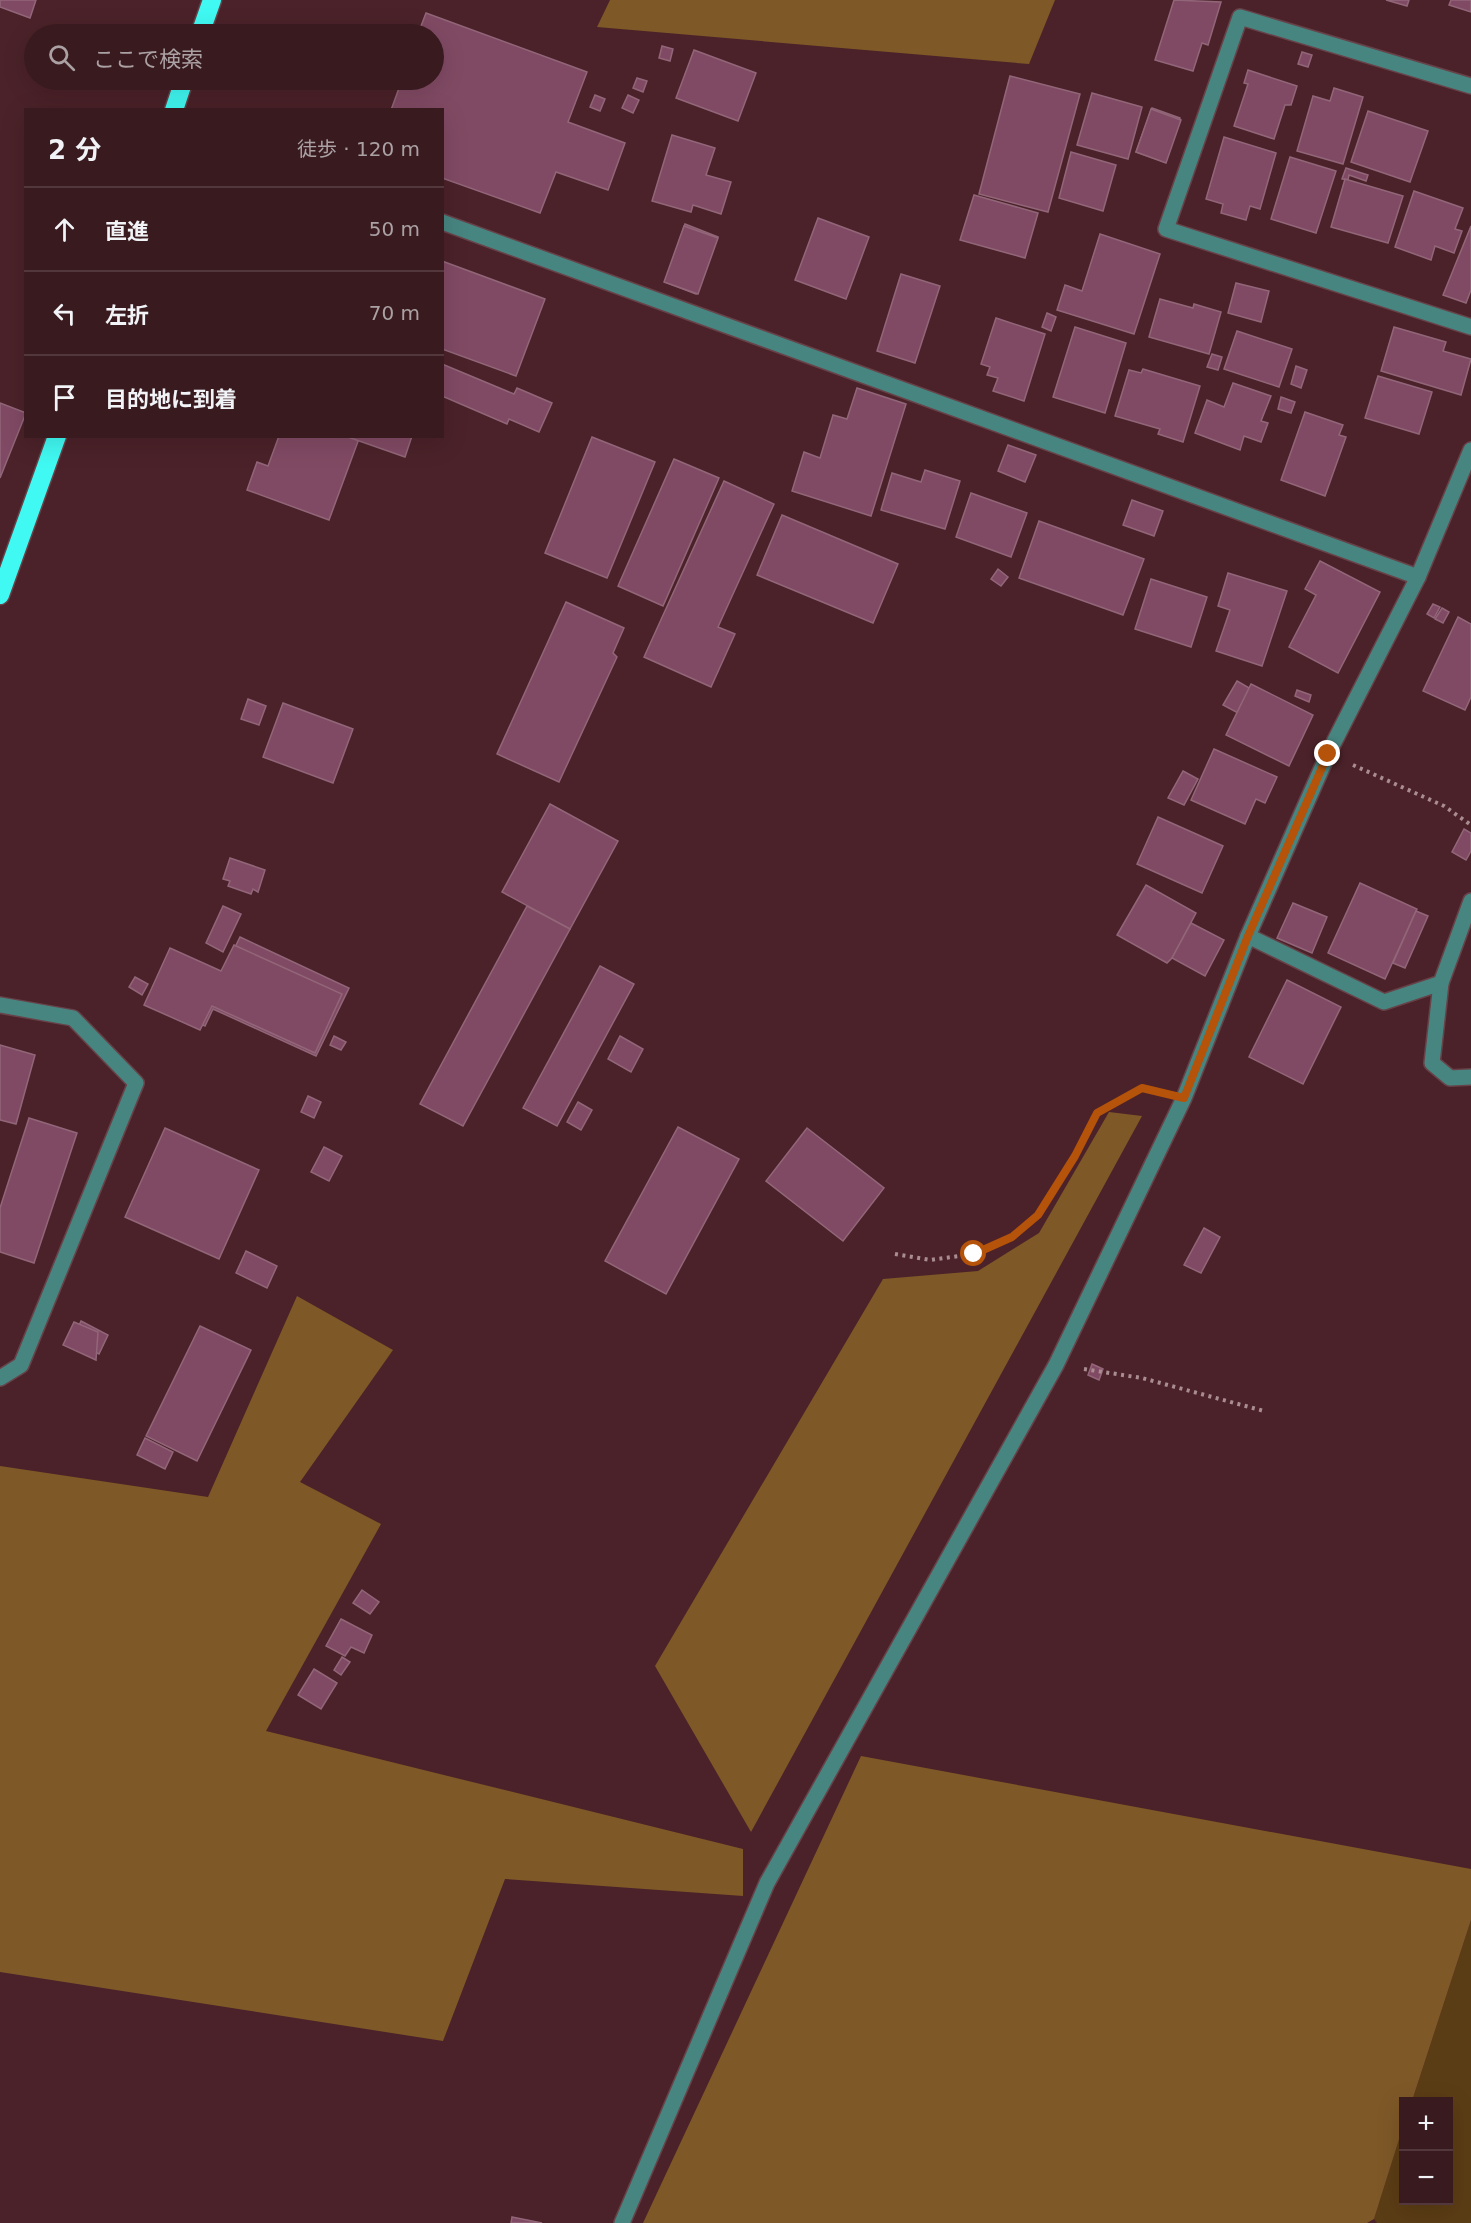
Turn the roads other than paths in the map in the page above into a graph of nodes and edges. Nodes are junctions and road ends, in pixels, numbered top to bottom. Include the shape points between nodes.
1 (212, 0) edge
2 (204, 24) edge
3 (1471, 86) edge
4 (181, 90) edge
5 (175, 108) edge
6 (444, 223) edge
7 (1471, 327) edge
8 (56, 438) edge
9 (1471, 450) edge
10 (1418, 577) junction
11 (0, 595) edge
12 (1471, 901) edge
13 (1248, 936) junction
14 (1441, 983) junction
15 (0, 1005) edge
16 (1471, 1077) edge
17 (0, 1378) edge
18 (622, 2223) edge

1 - 2 highway
3 - 7 street via 1240,17 1166,229
4 - 5 highway
6 - 10 street
8 - 11 highway
9 - 10 street
10 - 13 street via 1328,754
12 - 14 street
13 - 14 street via 1384,1002
13 - 18 street via 1184,1098 1056,1365 767,1883
14 - 16 street via 1432,1063 1450,1078
15 - 17 street via 73,1018 136,1083 21,1365

